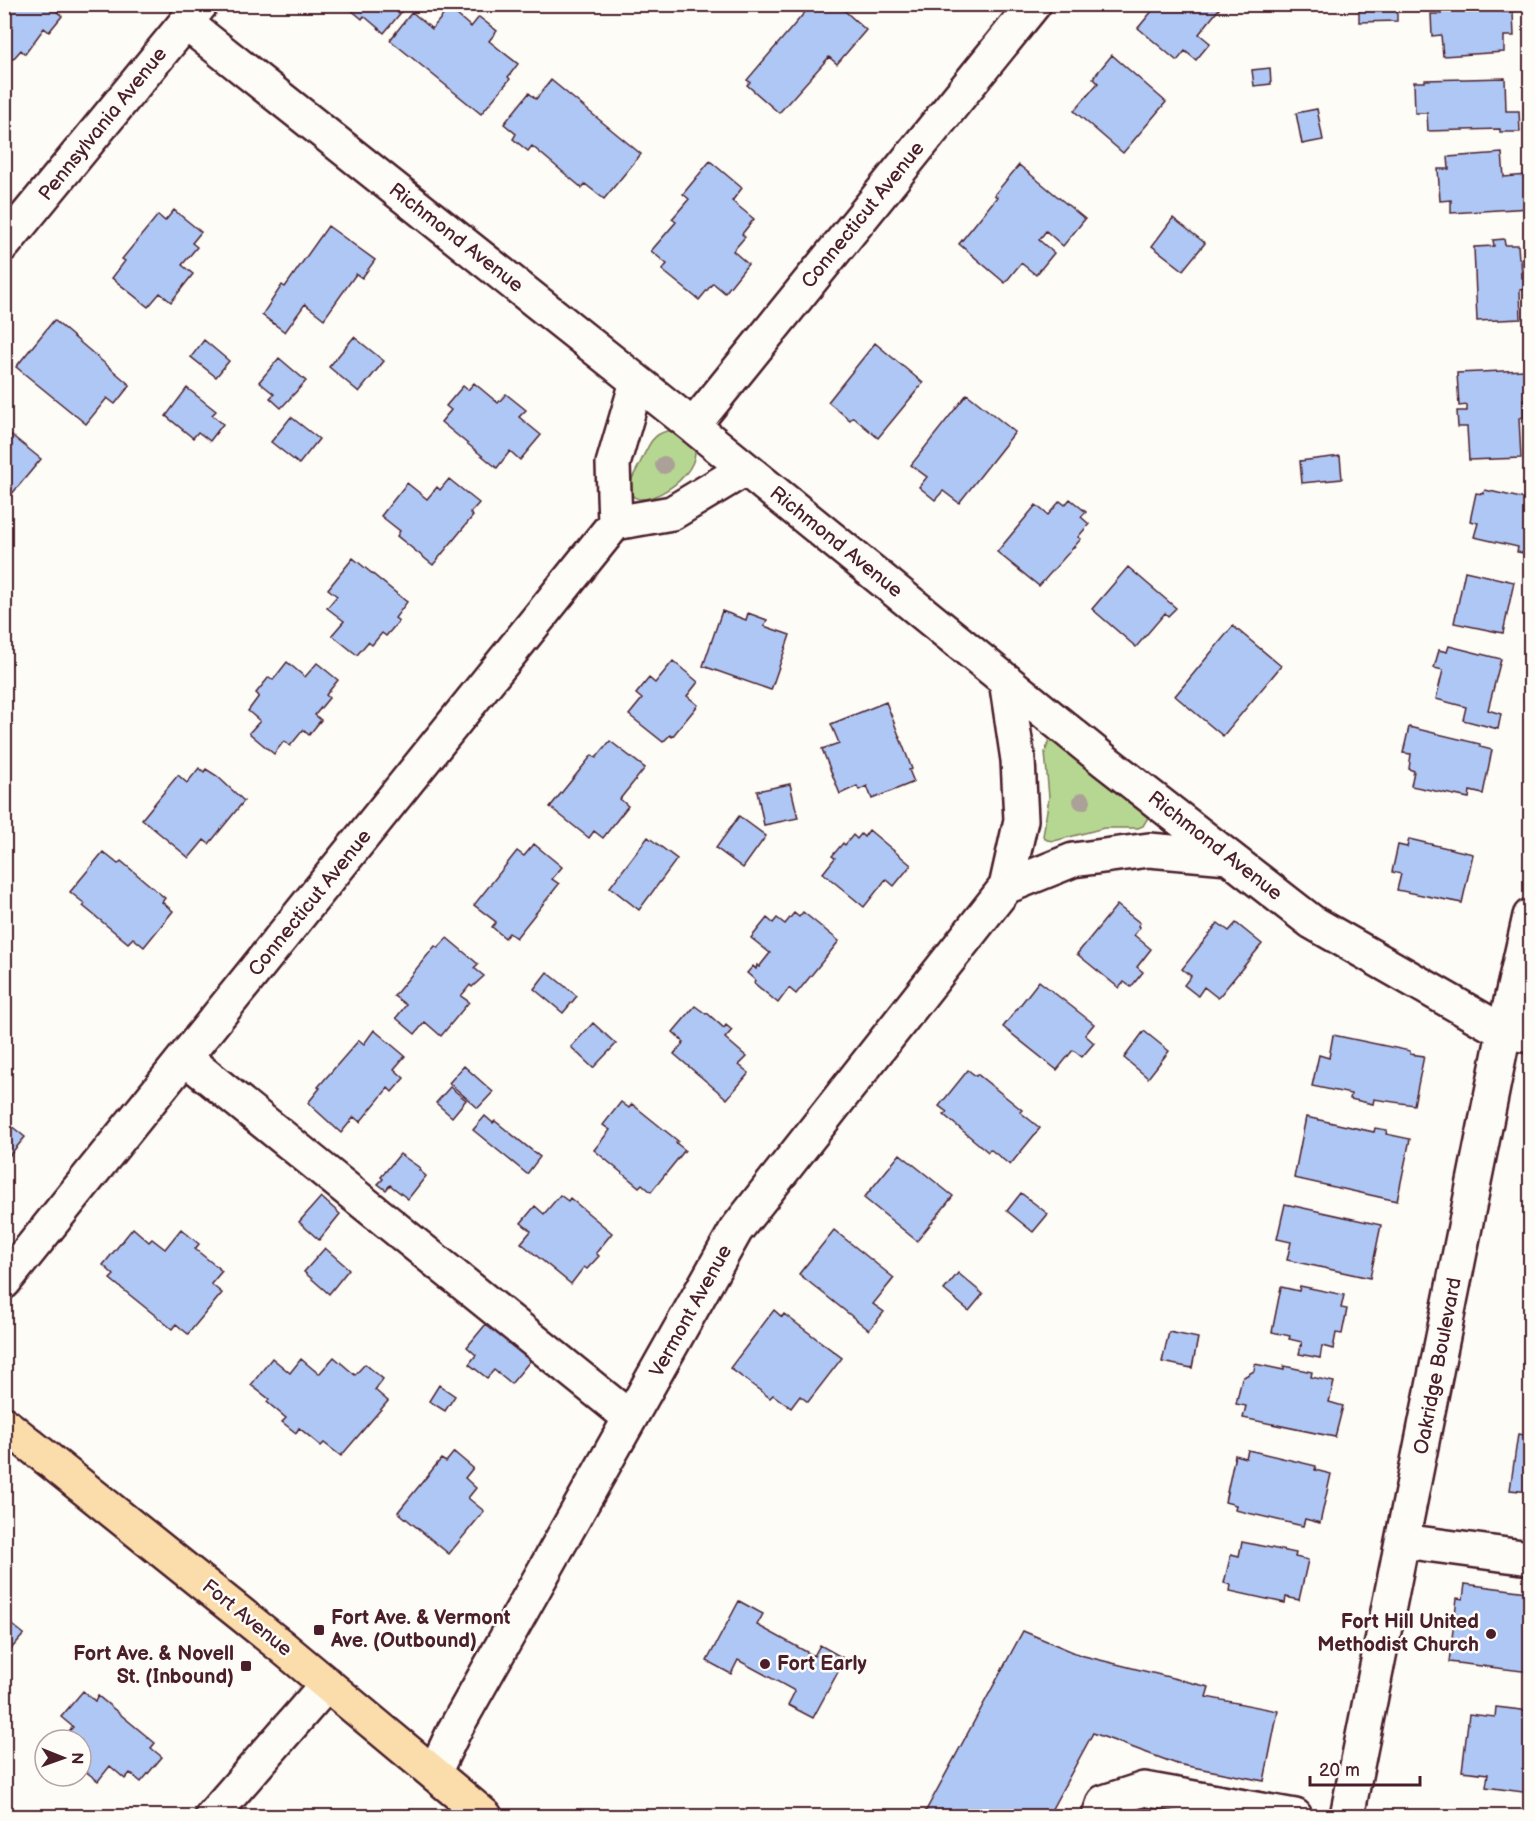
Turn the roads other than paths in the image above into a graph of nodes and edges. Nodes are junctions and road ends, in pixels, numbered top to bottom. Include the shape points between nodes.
1 (1034, 4) edge
2 (194, 14) edge
3 (4, 244) edge
4 (637, 382) junction
5 (693, 426) junction
6 (746, 469) junction
7 (615, 524) junction
8 (1006, 680) junction
9 (1228, 857) junction
10 (1006, 887) junction
11 (1530, 916) edge
12 (1517, 1034) edge
13 (186, 1059) junction
14 (4, 1282) edge
15 (630, 1418) junction
16 (4, 1424) edge
17 (1403, 1541) junction
18 (1530, 1558) edge
19 (327, 1684) junction
20 (434, 1773) junction
21 (212, 1816) edge
22 (485, 1816) edge
23 (1099, 1816) edge
24 (1295, 1816) edge
25 (1347, 1816) edge

1 - 5 street, Connecticut Avenue
2 - 3 street, Pennsylvania Avenue
2 - 4 street, Richmond Avenue
4 - 5 street, Richmond Avenue
4 - 7 street via 613,464
5 - 6 street, Richmond Avenue
6 - 7 street via 672,513
6 - 8 street, Richmond Avenue
7 - 13 street, Connecticut Avenue
8 - 9 street, Richmond Avenue
8 - 10 street, Vermont Avenue via 1018,760 1021,819
9 - 10 street, Vermont Avenue via 1149,850 1073,860
9 - 12 street, Richmond Avenue via 1312,922
10 - 15 street, Vermont Avenue via 736,1230
11 - 12 street, Oakridge Boulevard
12 - 17 street, Oakridge Boulevard
13 - 14 street, Connecticut Avenue
13 - 15 street
15 - 20 street, Vermont Avenue
16 - 19 main road, Fort Avenue
17 - 18 street
17 - 25 street, Oakridge Boulevard
19 - 20 main road, Fort Avenue
19 - 21 street
20 - 22 main road, Fort Avenue
23 - 24 street via 1104,1802 1144,1789

